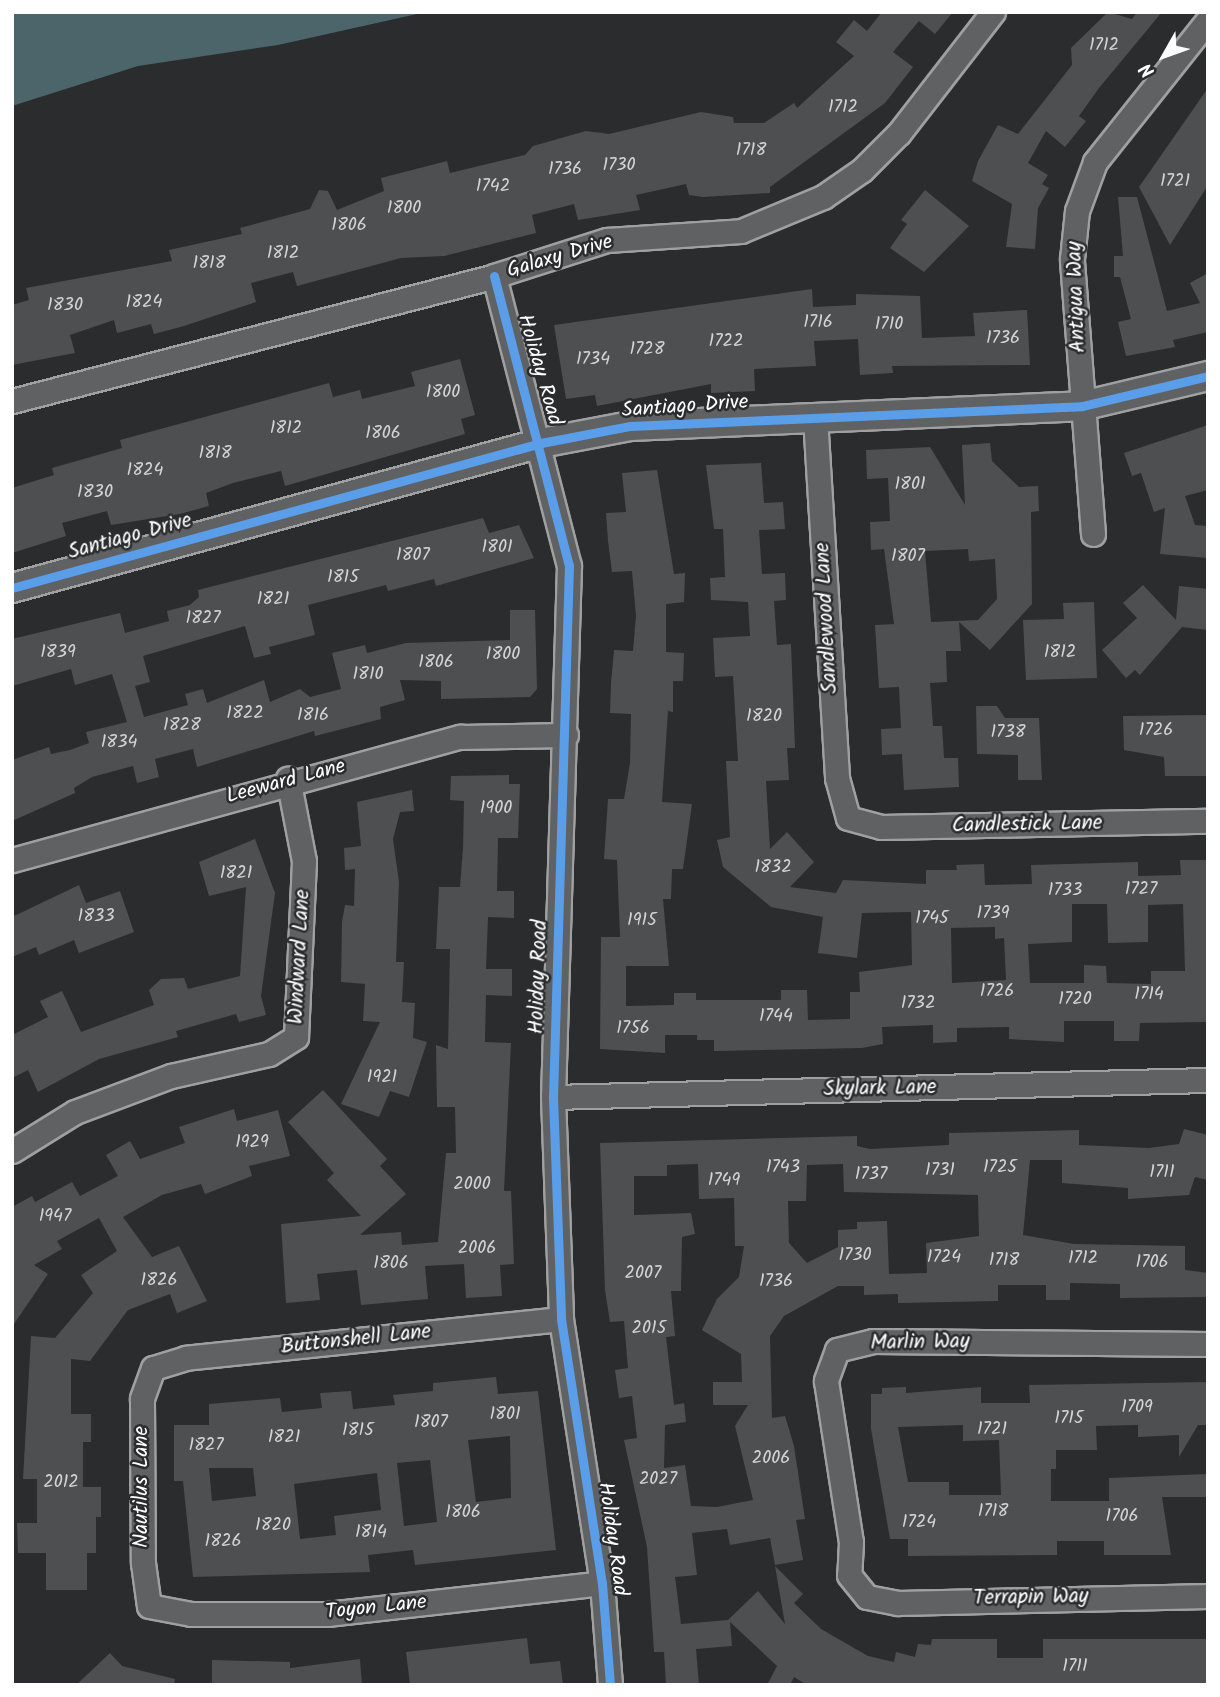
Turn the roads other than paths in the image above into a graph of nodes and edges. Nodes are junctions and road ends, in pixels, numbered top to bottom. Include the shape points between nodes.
1 (993, 12) edge
2 (1208, 20) edge
3 (494, 276) junction
4 (1208, 376) edge
5 (12, 401) edge
6 (1082, 406) junction
7 (815, 416) junction
8 (541, 443) junction
9 (1093, 534) dead end
10 (12, 587) edge
11 (566, 735) junction
12 (288, 779) junction
13 (848, 818) joint
14 (1208, 821) edge
15 (12, 860) edge
16 (1208, 1080) edge
17 (553, 1097) junction
18 (12, 1151) edge
19 (561, 1319) junction
20 (1208, 1344) edge
21 (153, 1368) joint
22 (602, 1583) junction
23 (857, 1591) joint
24 (1208, 1596) edge
25 (149, 1606) joint
26 (610, 1685) edge

1 - 3 street, Galaxy Drive via 899,133 823,197 741,231 607,240
2 - 6 street, Antigua Way via 1096,162 1077,211 1072,259
3 - 5 street, Galaxy Drive
3 - 8 street, Holiday Road
4 - 6 street, Santiago Drive
6 - 7 street, Santiago Drive
6 - 9 street, Antigua Way
7 - 8 street, Santiago Drive via 630,426
7 - 13 street, Sandlewood Lane via 837,778
8 - 10 street, Santiago Drive
8 - 11 street, Holiday Road via 569,565
11 - 12 street, Leeward Lane via 460,737
11 - 17 street, Holiday Road
12 - 15 street, Leeward Lane
12 - 18 street, Windward Lane via 304,861 296,1037 269,1054 171,1076 75,1112
13 - 14 street, Candlestick Lane via 881,828
16 - 17 street, Skylark Lane
17 - 19 street, Holiday Road
19 - 21 street, Buttonshell Lane via 186,1358
19 - 22 street, Holiday Road
20 - 23 street, Marlin Way via 873,1341 837,1350 827,1381 849,1529 849,1575
21 - 25 street, Nautilus Lane via 142,1399 143,1563
22 - 25 street, Toyon Lane via 327,1614 191,1614
22 - 26 street, Holiday Road
23 - 24 street, Terrapin Way via 880,1603

